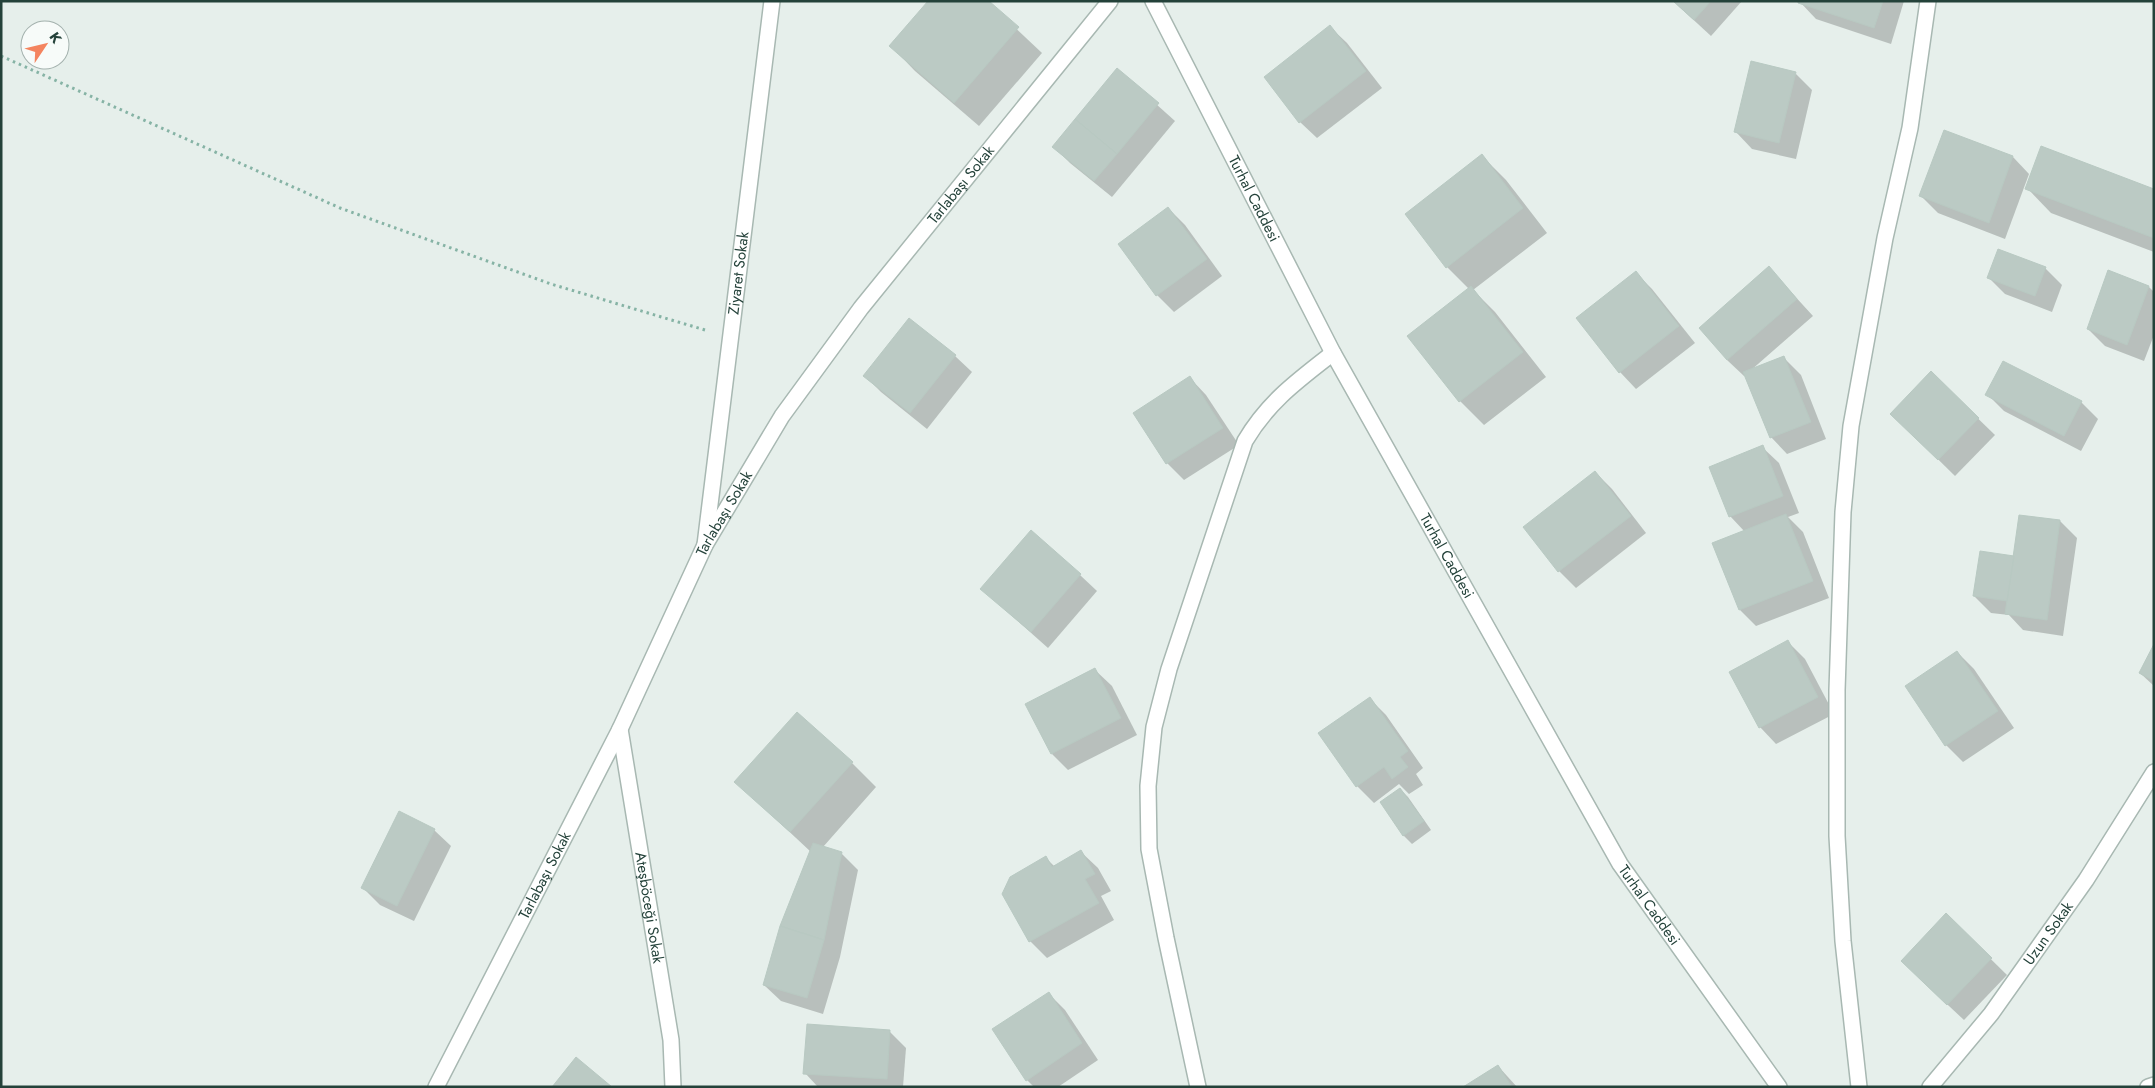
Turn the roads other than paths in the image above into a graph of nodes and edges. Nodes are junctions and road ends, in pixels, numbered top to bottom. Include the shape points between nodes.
1 (772, 1) edge
2 (1110, 1) edge
3 (1154, 1) edge
4 (1928, 1) edge
5 (1333, 353) junction
6 (705, 545) junction
7 (620, 729) junction
8 (2154, 772) edge
9 (2154, 1084) edge
10 (436, 1087) edge
11 (673, 1087) edge
12 (1198, 1087) edge
13 (1779, 1087) edge
14 (1859, 1087) edge
15 (1930, 1087) edge
16 (2148, 1087) edge

1 - 6 street, Ziyaret Sokak
2 - 6 street, Tarlabaşı Sokak via 856,316 782,416
3 - 5 street, Turhal Caddesi
4 - 14 street via 1910,128 1885,238 1851,426 1843,512 1838,630 1837,836 1843,941
5 - 12 street via 1274,402 1257,420 1245,441 1169,669 1154,727 1148,786 1149,849
5 - 13 street, Turhal Caddesi via 1620,864
6 - 7 street, Tarlabaşı Sokak
7 - 10 street, Tarlabaşı Sokak
7 - 11 street, Ateşböceği Sokak via 671,1040
8 - 15 street, Uzun Sokak via 2086,880 1991,1014
9 - 16 street

